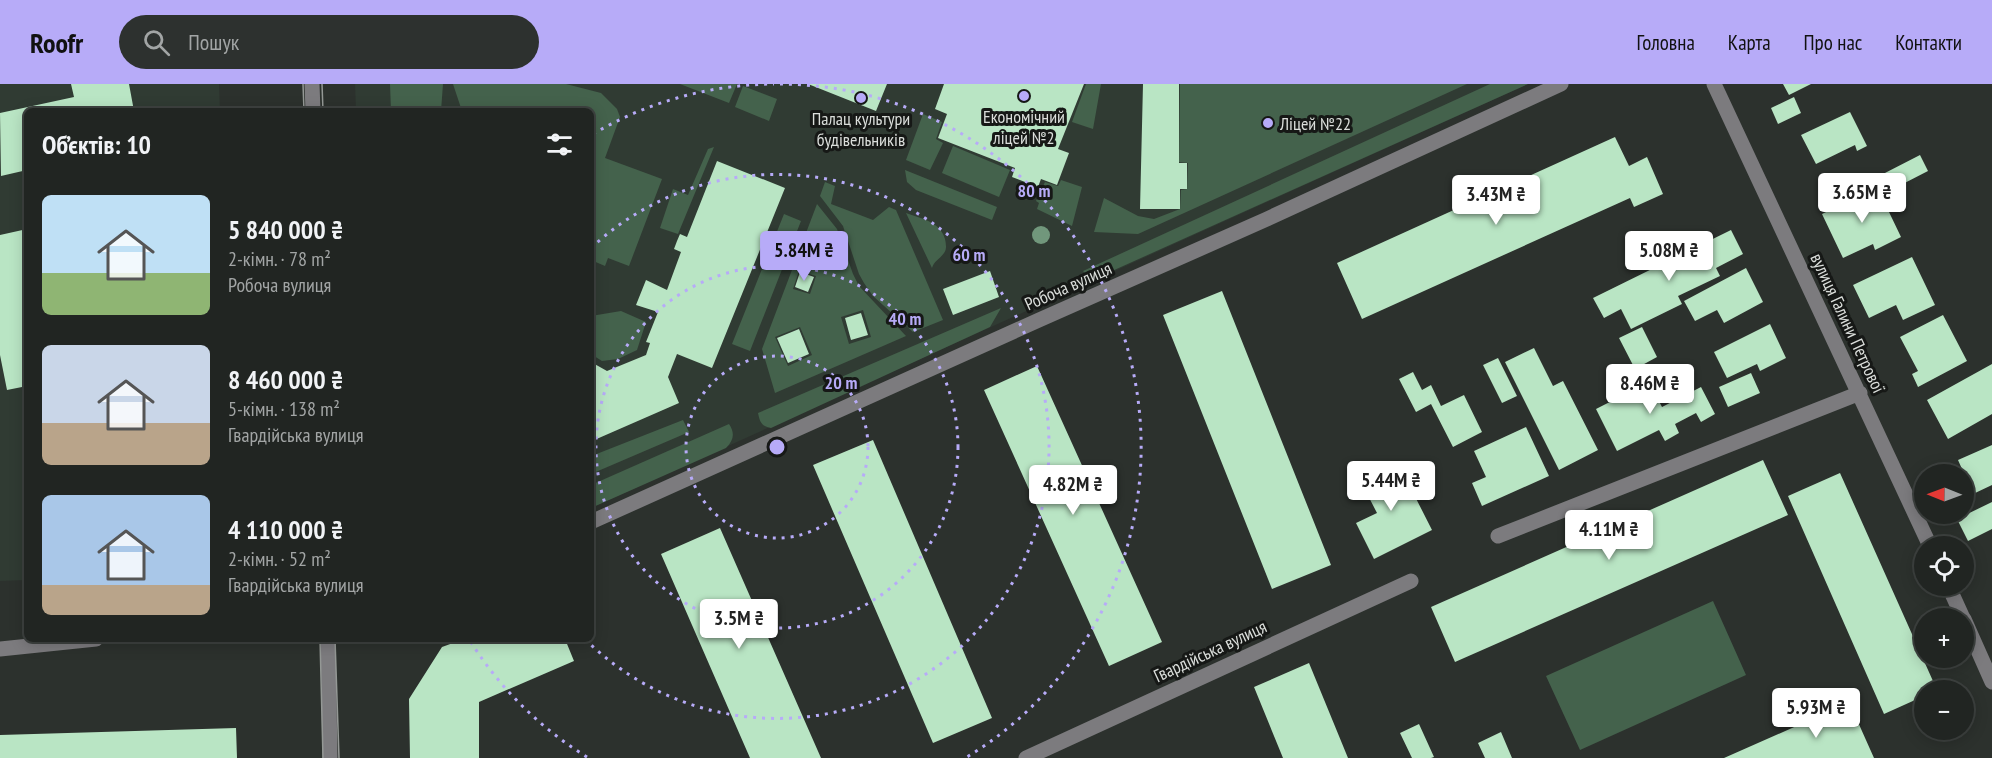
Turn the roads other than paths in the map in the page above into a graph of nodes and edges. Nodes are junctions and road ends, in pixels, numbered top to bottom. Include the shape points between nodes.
1 (312, 84) edge
2 (1561, 84) edge
3 (1714, 84) edge
4 (313, 108) edge
5 (1860, 393) junction
6 (594, 521) edge
7 (1498, 536) dead end
8 (1925, 536) edge
9 (1411, 581) dead end
10 (67, 642) edge
11 (328, 642) edge
12 (1974, 643) edge
13 (0, 649) edge
14 (1992, 682) edge
15 (330, 758) edge
16 (1026, 758) edge

1 - 4 street
2 - 6 street, Робоча вулиця
3 - 5 street, вулиця Галини Петрової
5 - 7 street
5 - 8 street, вулиця Галини Петрової
9 - 16 street, Гвардійська вулиця
10 - 13 street
11 - 15 street
12 - 14 street

